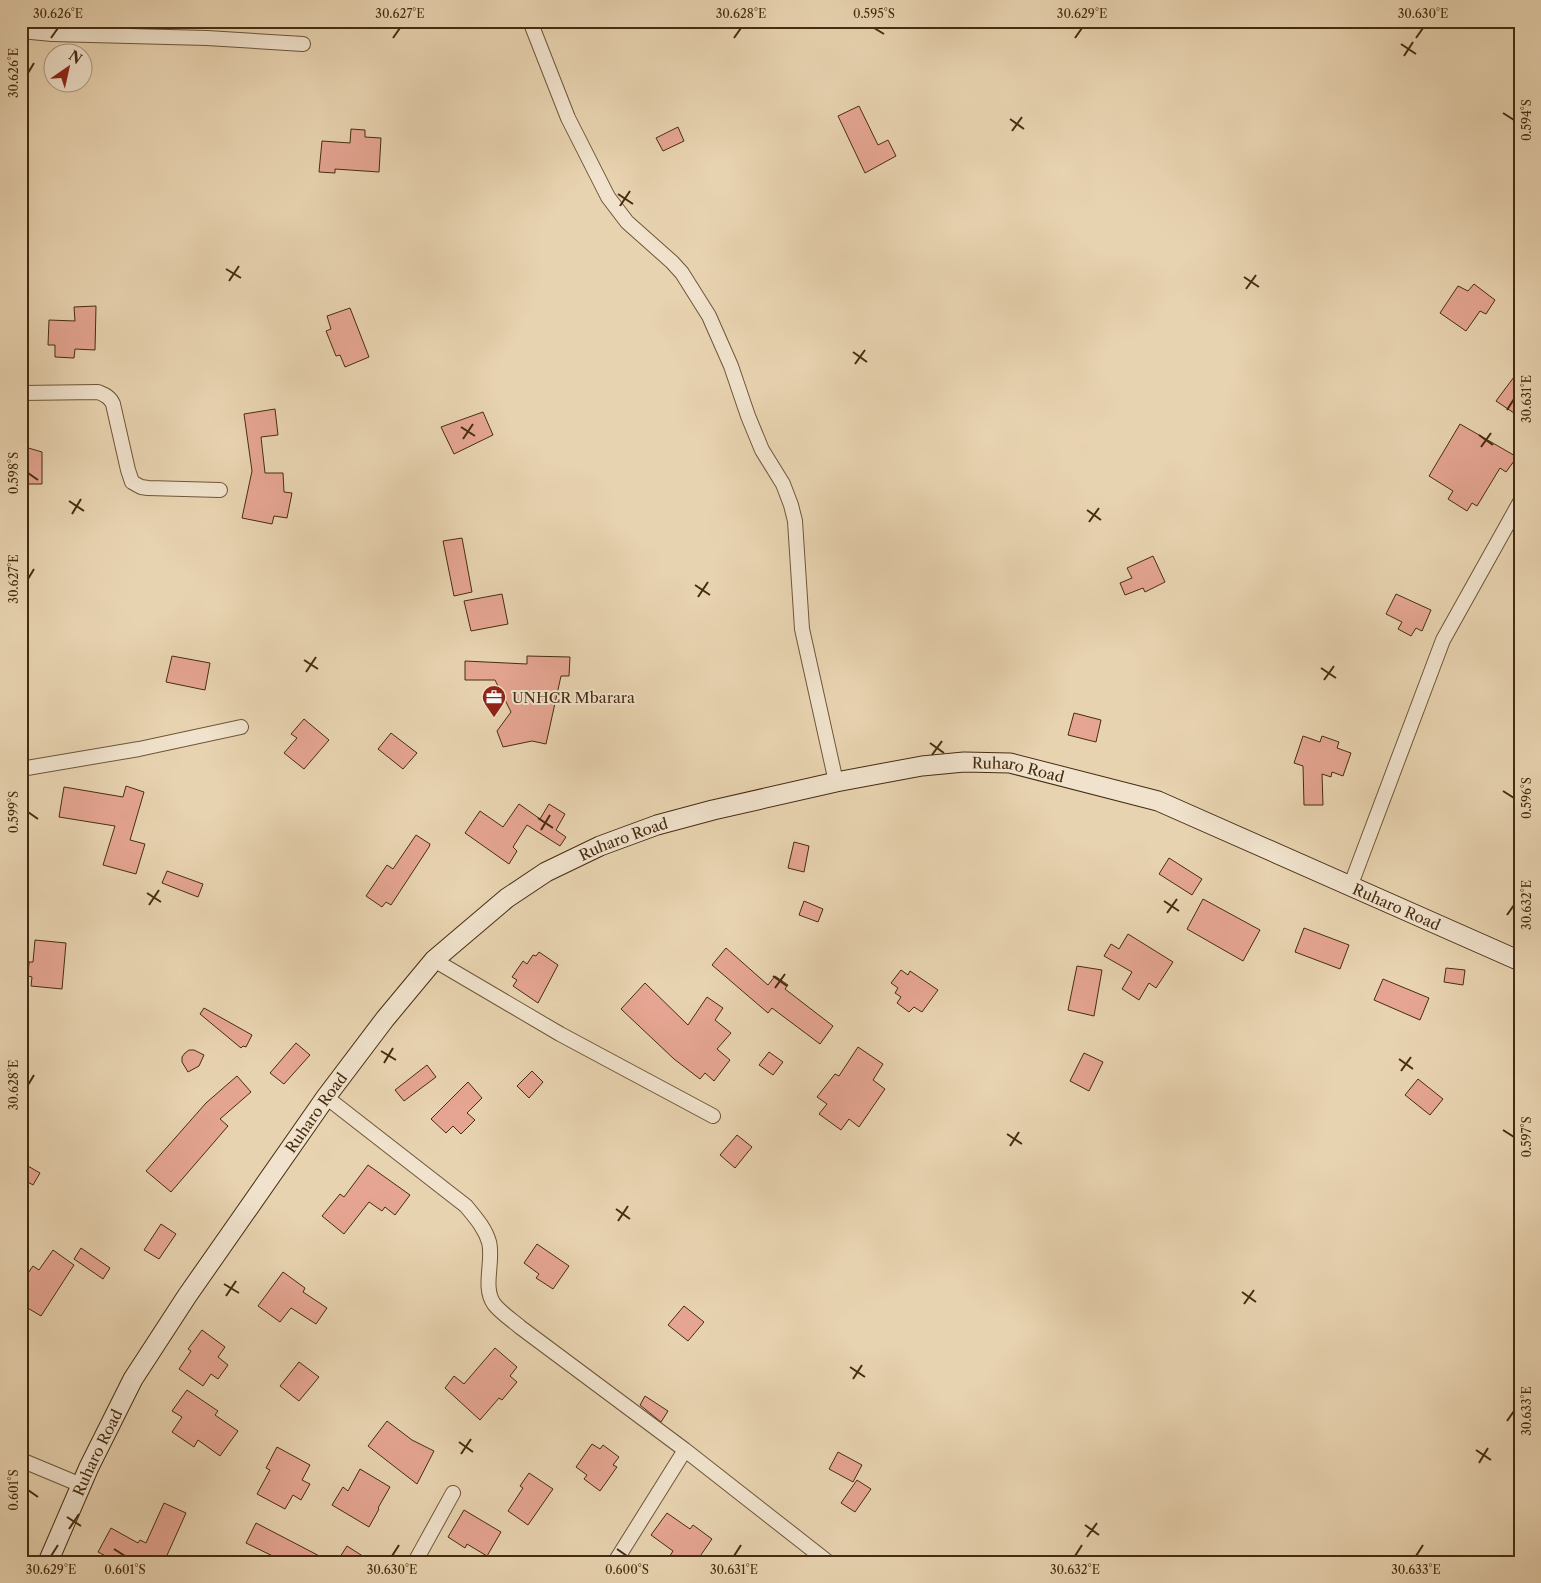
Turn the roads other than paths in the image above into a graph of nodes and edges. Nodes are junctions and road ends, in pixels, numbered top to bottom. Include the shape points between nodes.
1 (530, 21) edge
2 (21, 31) edge
3 (303, 44) dead end
4 (21, 393) edge
5 (220, 490) dead end
6 (1520, 502) edge
7 (241, 727) dead end
8 (21, 769) edge
9 (836, 782) junction
10 (1350, 887) junction
11 (434, 960) junction
12 (1520, 961) edge
13 (326, 1097) junction
14 (714, 1116) dead end
15 (685, 1450) junction
16 (21, 1460) edge
17 (81, 1485) junction
18 (453, 1493) dead end
19 (48, 1562) edge
20 (416, 1562) edge
21 (615, 1562) edge
22 (828, 1562) edge

1 - 9 street via 568,118 608,197 627,222 682,272 709,316 762,450 783,484 795,521 802,629
2 - 3 street
4 - 5 street via 104,394 113,404 132,482 148,488
6 - 10 street via 1443,640
7 - 8 street
9 - 10 street, Ruharo Road via 922,766 964,762 1010,763 1158,801
9 - 11 street, Ruharo Road via 657,825 600,846 546,872 507,898
10 - 12 street, Ruharo Road
11 - 13 street, Ruharo Road via 385,1018
11 - 14 street via 560,1034
13 - 15 street via 466,1206 489,1242 489,1288 494,1304
13 - 17 street, Ruharo Road via 133,1379
15 - 21 street
15 - 22 street
16 - 17 street
17 - 19 street, Ruharo Road
18 - 20 street

